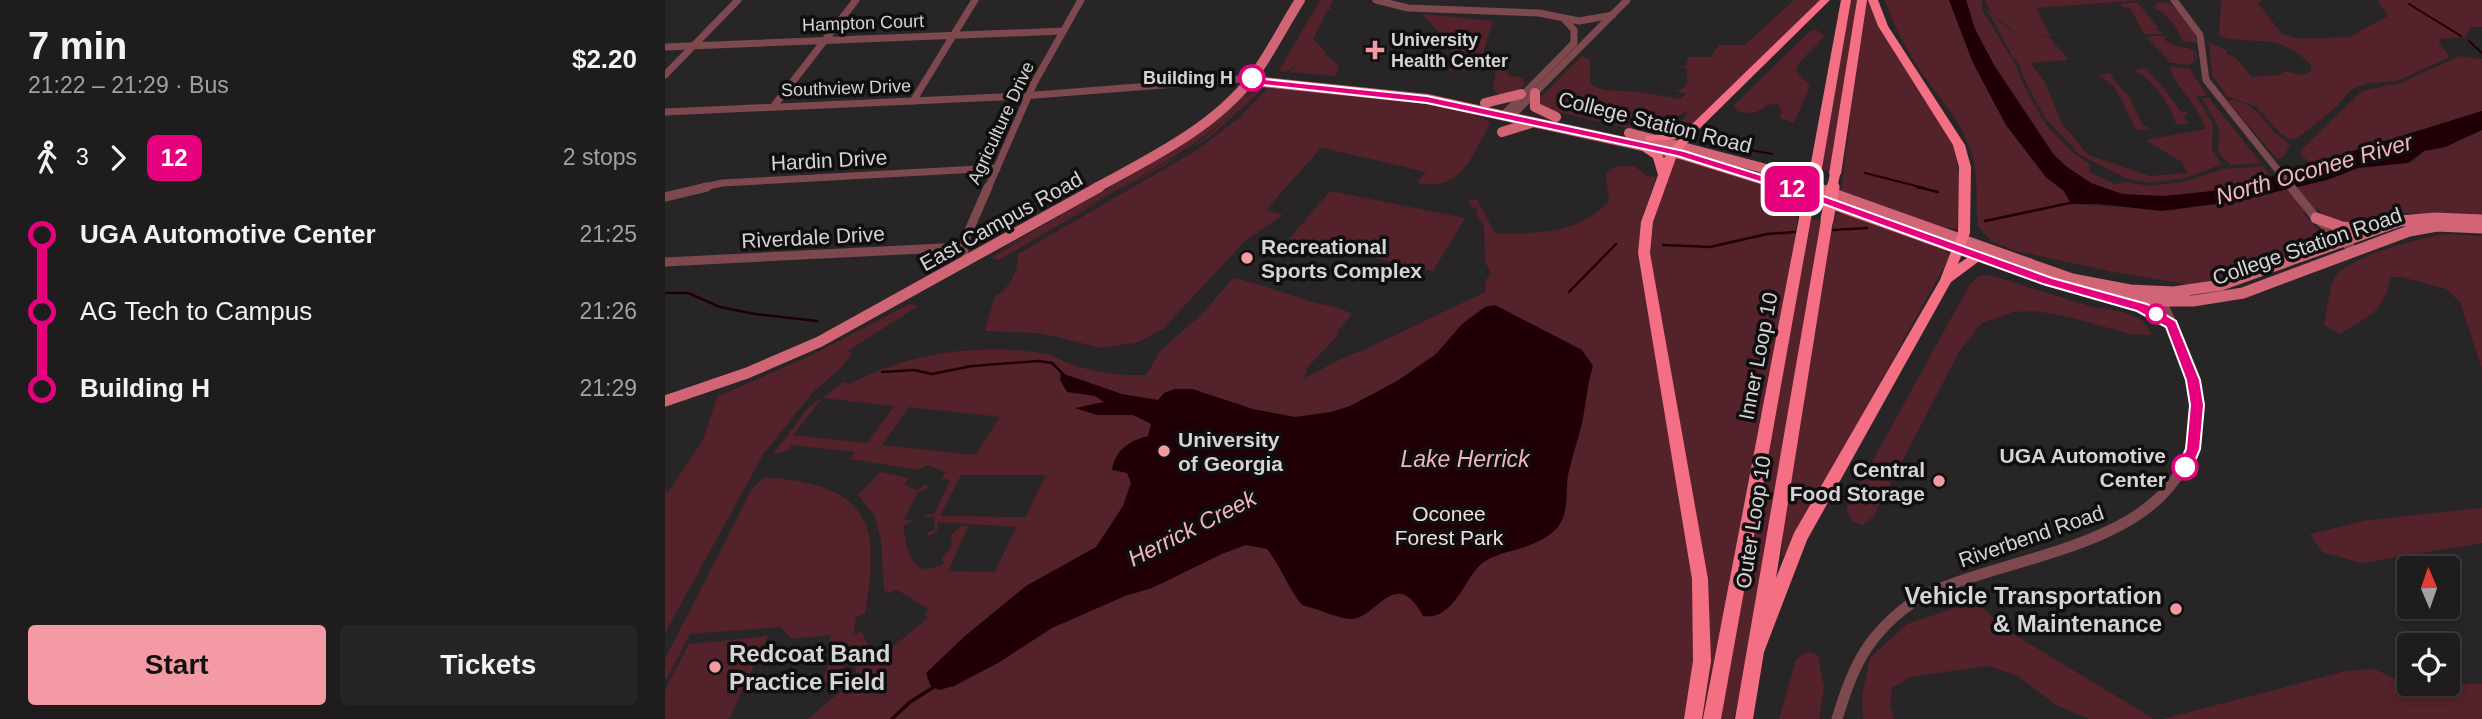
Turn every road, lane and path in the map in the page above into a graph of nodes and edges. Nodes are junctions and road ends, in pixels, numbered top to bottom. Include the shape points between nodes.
1 (738, 0) edge
2 (856, 0) edge
3 (975, 0) edge
4 (1081, 0) edge
5 (1300, 0) edge
6 (1376, 0) edge
7 (1627, 0) edge
8 (1825, 0) edge
9 (1846, 0) edge
10 (1862, 0) edge
11 (1873, 0) edge
12 (2174, 0) edge
13 (1613, 15) junction
14 (1565, 20) junction
15 (1063, 31) junction
16 (953, 35) junction
17 (825, 40) junction
18 (692, 46) junction
19 (665, 47) edge
20 (665, 75) edge
21 (1252, 78) junction
22 (1034, 83) junction
23 (1059, 93) junction
24 (1535, 93) junction
25 (1521, 94) junction
26 (1029, 96) junction
27 (913, 101) junction
28 (1481, 106) junction
29 (773, 107) junction
30 (665, 112) edge
31 (1511, 112) junction
32 (1556, 117) junction
33 (1544, 123) junction
34 (1690, 132) junction
35 (1650, 138) junction
36 (1638, 144) junction
37 (1678, 149) junction
38 (997, 168) junction
39 (1663, 173) junction
40 (665, 197) edge
41 (2316, 218) junction
42 (2482, 220) edge
43 (2482, 228) edge
44 (2373, 230) junction
45 (2343, 242) junction
46 (1961, 244) junction
47 (963, 247) junction
48 (2355, 251) junction
49 (1983, 257) junction
50 (970, 260) junction
51 (665, 262) edge
52 (1946, 280) junction
53 (2160, 298) junction
54 (2117, 299) junction
55 (2194, 302) junction
56 (2171, 324) junction
57 (665, 401) edge
58 (1756, 650) junction
59 (1693, 719) edge
60 (1712, 719) edge
61 (1744, 719) edge
62 (1837, 719) edge

1 - 18 street
2 - 17 street
3 - 16 street
4 - 15 street, Agriculture Drive
5 - 21 main road, East Campus Road
6 - 14 street via 1408,8 1539,13
7 - 13 street
8 - 34 highway
9 - 60 highway, Inner Loop 10, bridge
10 - 58 highway, Outer Loop 10, bridge
11 - 46 highway via 1883,26 1959,145 1965,166
12 - 41 street via 2197,28 2206,80
13 - 14 street via 1587,22
13 - 24 street
14 - 25 street via 1574,28 1574,43
15 - 16 street, Hampton Court
15 - 22 street, Agriculture Drive
16 - 17 street, Hampton Court
16 - 27 street
17 - 18 street, Hampton Court
17 - 29 street
18 - 19 street, Hampton Court
18 - 20 street
21 - 23 street, College Station Road
21 - 28 main road, College Station Road
21 - 50 main road, East Campus Road via 1215,115 1171,147
22 - 23 street via 1044,91
22 - 26 street, Agriculture Drive
23 - 26 street, College Station Road
24 - 31 street
24 - 32 main road via 1535,107
25 - 28 main road
25 - 31 street
26 - 27 street, Southview Drive
26 - 38 street, Agriculture Drive
27 - 29 street, Southview Drive
28 - 31 main road, College Station Road
28 - 33 main road via 1499,129
29 - 30 street, Southview Drive
31 - 32 main road, College Station Road
31 - 33 main road, College Station Road
32 - 35 main road, College Station Road
33 - 36 main road, College Station Road
34 - 35 highway
34 - 37 highway
35 - 37 main road, College Station Road
36 - 37 main road, College Station Road
36 - 39 highway via 1658,156
37 - 39 highway
37 - 46 main road, College Station Road
38 - 40 street, Hardin Drive via 722,183
38 - 47 street, Agriculture Drive
39 - 59 highway via 1647,222 1644,253 1700,579 1702,661
41 - 44 main road via 2342,228
41 - 45 street
42 - 44 main road, College Station Road via 2420,217
43 - 48 main road, College Station Road via 2423,228
44 - 45 main road, College Station Road
45 - 48 street
45 - 53 main road, College Station Road via 2221,285
46 - 49 main road, College Station Road
46 - 52 highway
46 - 53 main road, College Station Road via 2072,279
47 - 50 street
47 - 51 street, Riverdale Drive
48 - 55 main road, College Station Road via 2243,293
49 - 52 highway
49 - 54 main road, College Station Road
50 - 57 main road, East Campus Road via 819,342
52 - 58 highway via 1800,538
53 - 54 main road, College Station Road
53 - 55 main road, College Station Road
53 - 56 street, Riverbend Road
54 - 56 main road
55 - 56 main road via 2179,310
56 - 62 street, Riverbend Road via 2193,380 2197,405 2193,449 2167,492 2143,514 2103,533 1933,591 1910,604 1890,619 1865,649 1845,688
58 - 61 highway, Outer Loop 10

